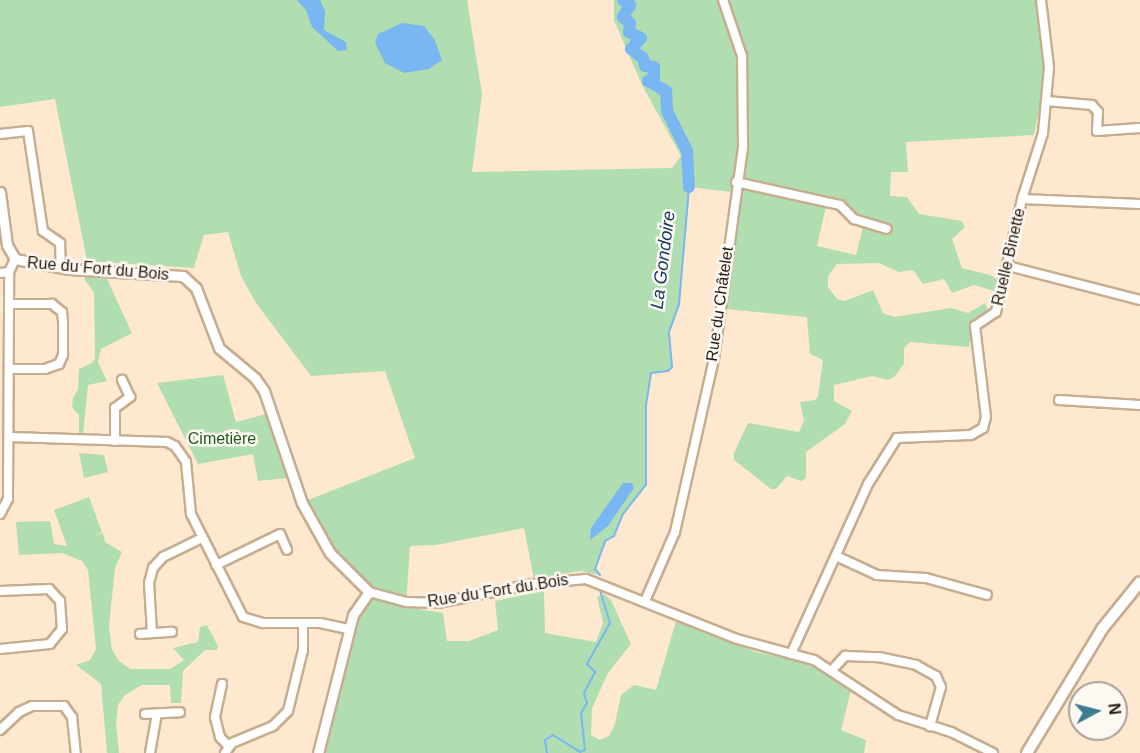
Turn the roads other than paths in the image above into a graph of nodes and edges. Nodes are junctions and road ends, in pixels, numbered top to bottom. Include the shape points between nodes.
1 (723, 0) edge
2 (1041, 0) edge
3 (1047, 101) junction
4 (1140, 128) edge
5 (0, 134) edge
6 (736, 182) junction
7 (0, 192) edge
8 (1022, 199) junction
9 (1140, 204) edge
10 (886, 229) dead end
11 (15, 259) junction
12 (1008, 266) junction
13 (61, 268) junction
14 (9, 272) junction
15 (0, 273) edge
16 (1140, 300) edge
17 (10, 304) junction
18 (10, 369) junction
19 (122, 380) dead end
20 (1059, 400) dead end
21 (1140, 405) edge
22 (10, 437) junction
23 (115, 441) junction
24 (0, 514) edge
25 (202, 538) junction
26 (287, 550) dead end
27 (836, 556) junction
28 (216, 565) junction
29 (1140, 582) edge
30 (0, 591) edge
31 (369, 592) junction
32 (987, 595) dead end
33 (645, 601) junction
34 (303, 623) junction
35 (349, 629) junction
36 (172, 632) dead end
37 (152, 633) junction
38 (140, 634) dead end
39 (0, 650) edge
40 (790, 654) junction
41 (833, 669) junction
42 (222, 684) dead end
43 (180, 712) dead end
44 (145, 714) dead end
45 (157, 714) junction
46 (930, 726) junction
47 (0, 730) edge
48 (226, 749) edge
49 (76, 753) edge
50 (150, 753) edge
51 (318, 753) edge
52 (993, 753) edge
53 (1027, 753) edge

1 - 6 street, Rue du Châtelet via 743,70 743,147
2 - 3 street, Ruelle Binette via 1050,67
3 - 4 street via 1092,105 1098,111 1097,130
3 - 8 street, Ruelle Binette via 1043,133
5 - 13 street via 28,131 44,231 60,243
6 - 10 street via 840,205 854,219
6 - 33 street, Rue du Châtelet via 714,358 675,531
7 - 11 street via 7,245
8 - 9 street
8 - 12 street, Ruelle Binette
11 - 13 street, Rue du Fort du Bois
11 - 14 street
12 - 16 street
12 - 27 street, Ruelle Binette via 996,312 975,326 986,417 983,428 971,435 897,438 868,484
13 - 31 street, Rue du Fort du Bois via 183,276 192,281 219,348 255,378 267,398 302,503 317,532 330,553
14 - 15 street
14 - 17 street
17 - 18 street
17 - 18 street via 52,304 62,312 63,321 63,355 58,364 45,369
18 - 22 street
19 - 23 street via 130,397 115,408
20 - 21 street
22 - 23 street
22 - 24 street via 8,499
23 - 25 street via 167,442 178,449 186,462 189,507
25 - 28 street
25 - 37 street via 163,556 153,568 149,583
26 - 28 street via 280,534
27 - 32 street via 877,575 926,578
27 - 40 street, Ruelle Binette
28 - 34 street via 243,617 263,623
29 - 53 main road via 1102,629
30 - 39 street via 49,589 60,601 62,629 50,644
31 - 33 street, Rue du Fort du Bois via 407,602 438,603 572,578 586,579
31 - 35 street
33 - 40 street, Rue du Fort du Bois via 737,639
34 - 35 street
34 - 48 street via 303,650 288,711 273,726
35 - 51 street
36 - 37 street
37 - 38 street
40 - 41 street, Rue du Fort du Bois
41 - 46 street, Rue du Fort du Bois via 886,708
41 - 46 street via 845,656 879,657 916,665 936,676 940,687
42 - 48 street via 215,717
43 - 45 street
44 - 45 street
45 - 50 street
46 - 52 street, Rue du Fort du Bois
47 - 49 street via 10,718 32,706 64,706 72,717

